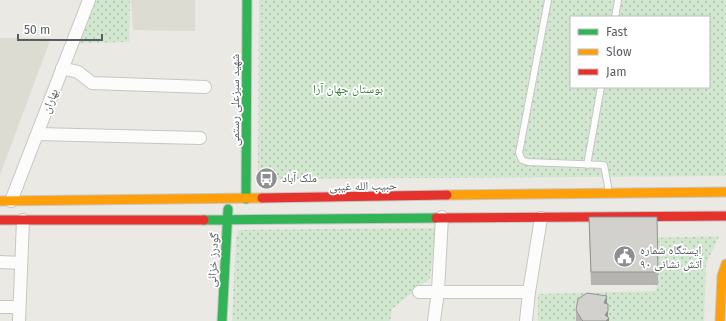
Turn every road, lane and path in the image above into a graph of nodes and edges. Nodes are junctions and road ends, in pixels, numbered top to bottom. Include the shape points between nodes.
1 (89, 0) edge
2 (247, 0) edge
3 (548, 0) edge
4 (618, 0) edge
5 (615, 16) edge
6 (62, 68) junction
7 (205, 87) dead end
8 (601, 88) edge
9 (37, 134) junction
10 (200, 138) dead end
11 (587, 165) junction
12 (726, 192) edge
13 (609, 193) junction
14 (228, 199) junction
15 (246, 199) junction
16 (5, 201) edge
17 (726, 216) edge
18 (442, 217) junction
19 (541, 218) junction
20 (0, 220) edge
21 (22, 220) junction
22 (228, 220) junction
23 (0, 262) edge
24 (21, 263) junction
25 (726, 264) edge
26 (438, 291) junction
27 (420, 292) dead end
28 (529, 292) junction
29 (0, 307) edge
30 (20, 307) junction
31 (19, 321) edge
32 (222, 321) edge
33 (434, 321) edge
34 (526, 321) edge
35 (720, 321) edge

1 - 6 street, بهاران
2 - 15 main road, شهید سبزعلی رستمی
3 - 11 lane via 519,153 522,160 528,162
4 - 5 lane
6 - 7 street via 78,72 92,83
6 - 9 street, بهاران
8 - 11 lane
9 - 10 street
9 - 16 street, بهاران
11 - 13 lane via 604,165
12 - 13 main road, حبیب الله غیبی
13 - 15 main road, حبیب الله غیبی
14 - 15 main road, حبیب الله غیبی
14 - 16 main road, حبیب الله غیبی
14 - 22 main road, گودرز خزائی
17 - 19 main road
18 - 19 main road
18 - 22 main road
18 - 26 street
19 - 28 street
20 - 21 main road
21 - 22 main road
21 - 24 street
22 - 32 main road, گودرز خزائی
23 - 24 street
24 - 30 street
25 - 35 main road via 722,276
26 - 27 street
26 - 28 street
26 - 33 street
28 - 34 street
29 - 30 street
30 - 31 street

